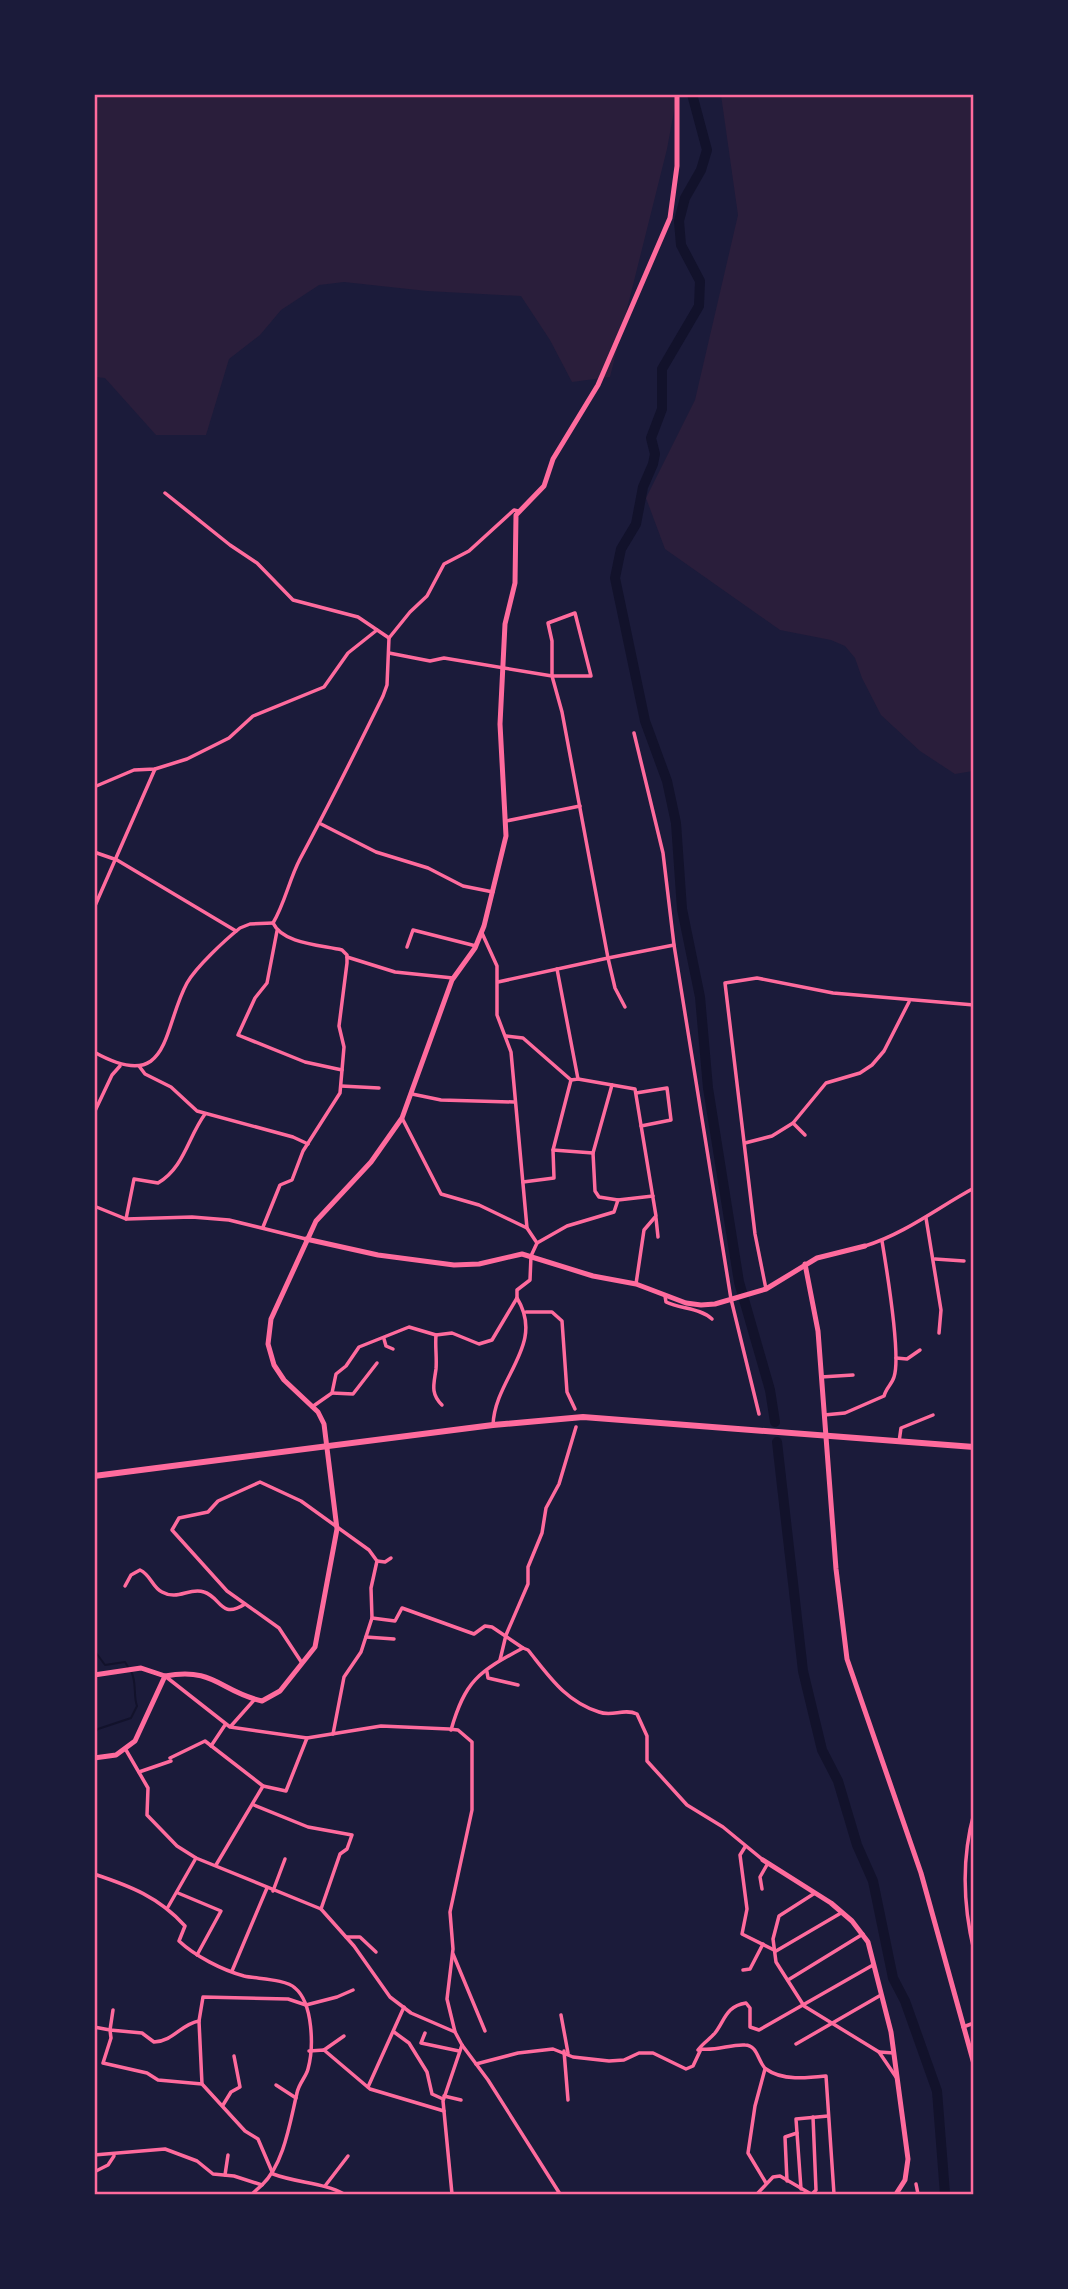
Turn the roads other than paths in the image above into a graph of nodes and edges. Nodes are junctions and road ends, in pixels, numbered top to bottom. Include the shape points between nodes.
1 (677, 94) edge
2 (165, 493) dead end
3 (518, 511) junction
4 (377, 630) junction
5 (389, 638) junction
6 (388, 653) junction
7 (503, 667) junction
8 (552, 676) junction
9 (634, 733) dead end
10 (155, 769) junction
11 (94, 787) edge
12 (580, 806) junction
13 (506, 821) junction
14 (321, 824) junction
15 (94, 852) edge
16 (117, 860) junction
17 (494, 892) junction
18 (94, 908) edge
19 (273, 923) junction
20 (236, 931) junction
21 (277, 931) junction
22 (482, 933) junction
23 (674, 945) junction
24 (476, 946) junction
25 (407, 947) dead end
26 (347, 957) junction
27 (608, 958) junction
28 (557, 969) junction
29 (453, 978) junction
30 (498, 982) junction
31 (910, 1002) junction
32 (974, 1005) edge
33 (625, 1007) dead end
34 (505, 1036) junction
35 (94, 1052) edge
36 (120, 1066) junction
37 (139, 1066) junction
38 (342, 1070) junction
39 (579, 1079) junction
40 (572, 1080) junction
41 (612, 1085) junction
42 (341, 1086) junction
43 (379, 1088) dead end
44 (636, 1093) junction
45 (412, 1094) junction
46 (514, 1102) junction
47 (94, 1113) edge
48 (205, 1114) junction
49 (402, 1118) junction
50 (793, 1123) junction
51 (641, 1126) junction
52 (805, 1135) dead end
53 (744, 1143) junction
54 (308, 1144) junction
55 (553, 1150) junction
56 (593, 1153) junction
57 (523, 1182) junction
58 (974, 1188) edge
59 (653, 1196) junction
60 (618, 1200) junction
61 (94, 1206) edge
62 (656, 1216) junction
63 (926, 1218) junction
64 (125, 1219) junction
65 (263, 1227) junction
66 (527, 1228) junction
67 (658, 1237) dead end
68 (306, 1238) junction
69 (882, 1241) junction
70 (537, 1243) junction
71 (864, 1246) joint
72 (531, 1256) junction
73 (934, 1259) junction
74 (964, 1261) dead end
75 (805, 1264) junction
76 (636, 1284) junction
77 (766, 1289) junction
78 (665, 1294) junction
79 (517, 1298) junction
80 (731, 1299) junction
81 (526, 1312) junction
82 (712, 1319) dead end
83 (939, 1333) dead end
84 (436, 1335) junction
85 (384, 1339) junction
86 (393, 1349) dead end
87 (920, 1350) dead end
88 (896, 1358) junction
89 (377, 1363) dead end
90 (853, 1375) dead end
91 (821, 1377) junction
92 (332, 1393) junction
93 (442, 1405) dead end
94 (313, 1406) junction
95 (575, 1409) dead end
96 (759, 1414) dead end
97 (824, 1415) junction
98 (933, 1415) dead end
99 (493, 1425) junction
100 (576, 1427) dead end
101 (825, 1437) junction
102 (898, 1443) junction
103 (326, 1446) junction
104 (974, 1447) edge
105 (94, 1476) edge
106 (337, 1529) junction
107 (391, 1558) dead end
108 (377, 1561) junction
109 (125, 1586) dead end
110 (246, 1604) junction
111 (372, 1618) junction
112 (506, 1635) junction
113 (366, 1637) junction
114 (394, 1639) dead end
115 (523, 1648) junction
116 (500, 1660) junction
117 (302, 1663) junction
118 (486, 1672) junction
119 (94, 1675) edge
120 (165, 1676) junction
121 (519, 1685) dead end
122 (255, 1699) junction
123 (228, 1726) junction
124 (452, 1730) junction
125 (333, 1734) junction
126 (307, 1738) junction
127 (211, 1746) junction
128 (126, 1750) junction
129 (94, 1758) edge
130 (139, 1772) junction
131 (263, 1786) junction
132 (254, 1805) junction
133 (974, 1813) edge
134 (745, 1847) junction
135 (196, 1858) junction
136 (285, 1859) dead end
137 (765, 1861) junction
138 (216, 1865) junction
139 (94, 1874) edge
140 (267, 1888) junction
141 (762, 1889) dead end
142 (273, 1891) junction
143 (178, 1893) junction
144 (815, 1893) junction
145 (168, 1907) junction
146 (321, 1909) junction
147 (843, 1912) junction
148 (863, 1934) junction
149 (346, 1937) junction
150 (763, 1944) junction
151 (776, 1951) junction
152 (974, 1951) edge
153 (376, 1952) dead end
154 (453, 1952) junction
155 (197, 1955) junction
156 (875, 1964) junction
157 (743, 1970) dead end
158 (232, 1971) junction
159 (788, 1980) junction
160 (353, 1990) dead end
161 (883, 1994) junction
162 (306, 2004) junction
163 (804, 2006) junction
164 (404, 2007) junction
165 (113, 2010) dead end
166 (561, 2015) dead end
167 (199, 2021) junction
168 (832, 2023) junction
169 (974, 2023) edge
170 (94, 2027) edge
171 (963, 2027) junction
172 (110, 2029) junction
173 (485, 2031) dead end
174 (394, 2032) junction
175 (455, 2032) junction
176 (425, 2033) dead end
177 (344, 2036) dead end
178 (796, 2044) dead end
179 (462, 2045) junction
180 (324, 2050) junction
181 (309, 2051) junction
182 (459, 2051) junction
183 (698, 2051) junction
184 (566, 2052) junction
185 (879, 2052) junction
186 (894, 2053) junction
187 (234, 2056) dead end
188 (477, 2064) junction
189 (974, 2064) edge
190 (765, 2069) junction
191 (897, 2079) junction
192 (202, 2084) junction
193 (276, 2085) dead end
194 (368, 2087) junction
195 (444, 2097) junction
196 (296, 2098) junction
197 (461, 2100) dead end
198 (568, 2100) dead end
199 (223, 2105) junction
200 (444, 2110) junction
201 (828, 2116) junction
202 (813, 2118) junction
203 (797, 2133) junction
204 (94, 2155) edge
205 (228, 2155) dead end
206 (348, 2155) dead end
207 (114, 2156) junction
208 (94, 2172) edge
209 (273, 2174) junction
210 (225, 2175) junction
211 (787, 2181) junction
212 (766, 2183) junction
213 (916, 2184) dead end
214 (261, 2185) junction
215 (325, 2186) junction
216 (801, 2189) junction
217 (252, 2194) edge
218 (344, 2194) edge
219 (452, 2194) edge
220 (560, 2194) edge
221 (757, 2194) edge
222 (812, 2194) edge
223 (834, 2194) edge
224 (896, 2194) edge
225 (918, 2194) edge

1 - 3 main road via 677,166 670,218 594,393 553,459 544,486
2 - 4 street via 257,563 293,600 358,617
3 - 5 street via 506,515 469,551 444,564 428,596
3 - 7 main road via 515,583 505,624
4 - 5 street
4 - 10 street via 348,653 324,687 253,716 220,744
5 - 6 street
6 - 7 street
6 - 14 street via 383,696
7 - 8 street
7 - 13 main road via 500,738
8 - 8 street via 591,676 575,613 548,623
8 - 12 street
9 - 23 street via 663,853
10 - 11 street via 134,770
10 - 16 street
12 - 13 street
12 - 27 street
13 - 17 main road via 505,849
14 - 17 street via 376,852 428,868 463,886
14 - 19 street
15 - 16 street
16 - 18 street
16 - 20 street
17 - 22 main road
19 - 20 street via 250,924
19 - 21 street
20 - 37 street via 192,975 168,1039 153,1058
21 - 26 street via 342,950
21 - 38 street via 267,983 238,1035 304,1062
22 - 24 main road
22 - 30 street via 497,966
23 - 27 street
23 - 80 street
24 - 25 street via 414,930
24 - 29 main road
26 - 29 street via 395,972
26 - 38 street via 339,1026 344,1047
27 - 28 street
27 - 33 street
28 - 30 street
28 - 39 street
29 - 45 main road
30 - 34 street via 497,1015
31 - 32 street via 929,999
31 - 50 street via 878,1058 860,1073 826,1083
31 - 53 street via 757,978 725,983
34 - 40 street via 523,1038
34 - 46 street
35 - 36 street
36 - 37 street
36 - 47 street
37 - 48 street
38 - 42 street
39 - 40 street
39 - 41 street
40 - 55 street
41 - 44 street
41 - 56 street
42 - 43 street
42 - 54 street via 337,1103
44 - 51 street
44 - 51 street via 667,1088 671,1120
45 - 46 street via 442,1100
45 - 49 main road
46 - 57 street
48 - 54 street
48 - 64 street via 177,1167 166,1178 158,1183 134,1179
49 - 66 street via 441,1194 479,1205
49 - 68 main road
50 - 52 street
50 - 53 street via 772,1136
51 - 59 street
53 - 77 street
54 - 65 street via 292,1180 280,1185
55 - 56 street
55 - 57 street via 554,1178
56 - 60 street via 595,1191 599,1197
57 - 66 street
58 - 63 street
59 - 60 street
59 - 62 street
60 - 70 street via 614,1212 607,1216 567,1226
61 - 64 street
62 - 67 street
62 - 76 street via 644,1230
63 - 69 street
63 - 73 street
64 - 65 street via 192,1217
65 - 68 street
66 - 70 street
68 - 72 main road via 378,1255 453,1265
68 - 94 main road via 271,1319 268,1344 278,1372
69 - 71 street
69 - 88 street
70 - 72 street
71 - 75 main road
72 - 76 main road
72 - 79 street via 530,1280 517,1290
73 - 74 street
73 - 83 street
75 - 77 main road
75 - 91 main road via 814,1302
76 - 78 main road
77 - 80 main road
78 - 80 main road via 701,1305
78 - 82 street via 666,1302
79 - 81 street
79 - 84 street via 492,1340 479,1344 452,1333
80 - 96 street
81 - 95 street via 552,1312 562,1321 567,1392
81 - 99 street via 526,1343 510,1369
84 - 85 street via 409,1327
84 - 93 street via 432,1382 435,1398
85 - 86 street
85 - 92 street via 359,1347 336,1374
87 - 88 street via 907,1359
88 - 97 street via 894,1379 884,1396 845,1413
89 - 92 street via 353,1394
90 - 91 street
91 - 97 main road
92 - 94 street
94 - 103 main road via 321,1417
97 - 101 main road
98 - 102 street via 901,1428
99 - 101 main road via 583,1417
99 - 103 main road
100 - 112 street via 533,1550 528,1584
101 - 102 main road
101 - 171 main road via 848,1659 920,1873
102 - 104 main road
103 - 105 main road
103 - 106 main road
106 - 108 street via 369,1550
106 - 110 street via 301,1501 260,1482 218,1501 208,1512 178,1518 172,1531 227,1591
106 - 117 main road via 315,1647
107 - 108 street
108 - 111 street via 371,1588
109 - 110 street via 140,1570 158,1590 175,1597 199,1591 228,1610
110 - 117 street via 279,1628
111 - 112 street via 395,1621 402,1608 474,1634 485,1626
111 - 113 street
112 - 115 street
112 - 116 street
113 - 114 street
113 - 125 street via 344,1677
115 - 116 street
115 - 134 street via 561,1692 599,1713 628,1710 637,1714 647,1736 647,1761 687,1805
116 - 118 street
117 - 122 main road via 280,1691 262,1701
118 - 121 street via 488,1678
118 - 124 street via 468,1683
119 - 120 main road via 141,1668
120 - 122 main road via 198,1674
120 - 123 street
120 - 128 main road via 141,1731
122 - 123 street
123 - 126 street
123 - 127 street
124 - 125 street via 382,1726
124 - 154 street via 467,1736 473,1748 472,1810 450,1912
125 - 126 street
126 - 131 street via 286,1791
127 - 130 street via 205,1741
127 - 131 street
128 - 129 main road
128 - 130 street
130 - 135 street via 149,1795 147,1815 177,1846
131 - 132 street
132 - 138 street
132 - 146 street via 308,1827 352,1835 340,1854
133 - 152 street via 963,1897
134 - 137 street
134 - 150 street via 740,1855 747,1909 742,1934
135 - 138 street
135 - 143 street
136 - 142 street
137 - 141 street
137 - 144 main road
138 - 140 street
139 - 145 street via 132,1886
140 - 142 street
140 - 158 street
142 - 146 street
143 - 145 street
143 - 155 street via 221,1911
144 - 147 main road
144 - 151 street via 779,1916 773,1939
145 - 155 street via 184,1926 179,1941
146 - 149 street
147 - 148 main road
147 - 151 street
148 - 156 main road
148 - 159 street
149 - 153 street via 360,1937
149 - 164 street via 390,1997
150 - 151 street
150 - 157 street via 750,1969
151 - 159 street via 776,1962
154 - 173 street
154 - 175 street via 447,1998
155 - 158 street
156 - 161 main road
156 - 163 street
158 - 162 street via 290,1984
159 - 163 street
160 - 162 street
161 - 168 street
161 - 186 main road
162 - 167 street via 288,1999 203,1997
162 - 181 street
163 - 168 street
163 - 183 street via 754,2031 748,2022 750,2008 740,2004 725,2014
164 - 174 street
164 - 175 street
165 - 172 street
166 - 184 street
167 - 172 street via 187,2023 160,2042 135,2031
167 - 192 street
168 - 178 street
168 - 185 street
169 - 171 street
170 - 172 street
171 - 189 main road
172 - 192 street via 103,2063 148,2073 158,2080
174 - 194 street
174 - 195 street via 410,2043 432,2094
175 - 179 street
176 - 182 street via 421,2043
177 - 180 street
179 - 182 street
179 - 188 street
180 - 181 street
180 - 194 street
181 - 196 street via 308,2071 300,2080
182 - 195 street
183 - 184 street via 693,2066 686,2069 647,2052 609,2061
183 - 190 street via 745,2045 755,2050
184 - 188 street via 518,2053
184 - 198 street
185 - 186 street
185 - 191 street
186 - 191 main road
187 - 199 street via 240,2087
188 - 220 street
190 - 201 street via 796,2078 826,2077
190 - 212 street via 748,2153
191 - 224 main road via 908,2159 905,2180
192 - 199 street
193 - 196 street
194 - 200 street
195 - 197 street
195 - 200 street
196 - 209 street
199 - 209 street via 245,2132 258,2138
200 - 219 street
201 - 202 street
201 - 223 street
202 - 203 street via 796,2119
202 - 222 street via 816,2190
203 - 211 street via 785,2137
203 - 216 street
204 - 207 street
205 - 210 street
206 - 215 street
207 - 208 street
207 - 210 street via 164,2149 197,2161 213,2174
209 - 214 street
209 - 215 street
210 - 214 street
211 - 212 street via 773,2177
211 - 216 street
212 - 221 street
213 - 225 street
214 - 217 street
215 - 218 street
216 - 222 street

